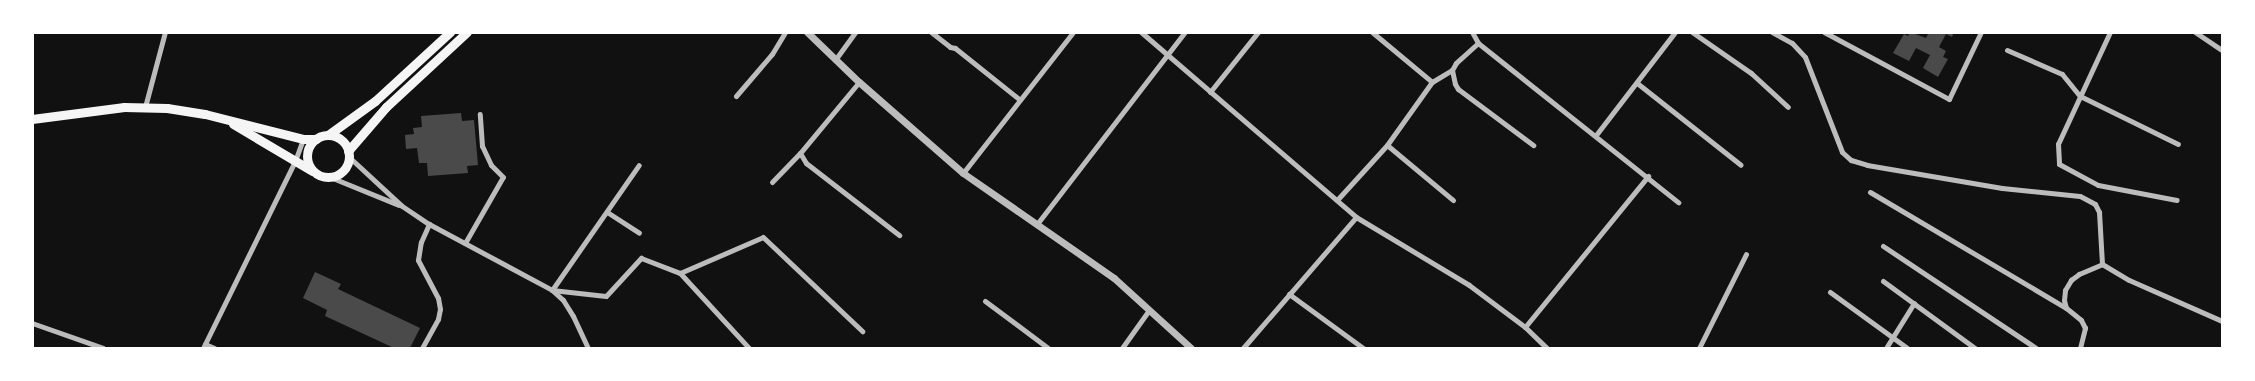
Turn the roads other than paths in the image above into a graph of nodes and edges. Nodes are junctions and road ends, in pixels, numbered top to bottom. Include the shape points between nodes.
1 (165, 32) edge
2 (450, 32) edge
3 (467, 32) edge
4 (785, 32) edge
5 (807, 32) edge
6 (855, 32) edge
7 (931, 32) edge
8 (1073, 32) edge
9 (1141, 32) edge
10 (1185, 32) edge
11 (1258, 32) edge
12 (1372, 32) edge
13 (1472, 32) edge
14 (1675, 32) edge
15 (1692, 32) edge
16 (1772, 32) edge
17 (1824, 32) edge
18 (1982, 32) edge
19 (2110, 32) edge
20 (2195, 32) edge
21 (1478, 43) junction
22 (2007, 50) dead end
23 (2222, 50) edge
24 (1167, 55) junction
25 (835, 60) junction
26 (1452, 70) junction
27 (860, 82) junction
28 (1432, 82) junction
29 (1637, 84) junction
30 (1210, 92) junction
31 (736, 96) dead end
32 (2080, 96) junction
33 (1019, 99) junction
34 (145, 107) junction
35 (1788, 107) dead end
36 (480, 114) dead end
37 (32, 119) edge
38 (228, 121) junction
39 (328, 135) junction
40 (1596, 135) junction
41 (302, 138) junction
42 (316, 139) junction
43 (2178, 144) dead end
44 (1386, 145) junction
45 (1533, 145) dead end
46 (800, 152) junction
47 (349, 154) junction
48 (295, 161) junction
49 (639, 165) dead end
50 (1741, 165) dead end
51 (963, 173) junction
52 (319, 175) junction
53 (1648, 176) junction
54 (330, 177) junction
55 (772, 182) dead end
56 (1870, 192) dead end
57 (1337, 200) junction
58 (1453, 200) dead end
59 (2177, 200) dead end
60 (1678, 202) dead end
61 (402, 206) junction
62 (606, 212) junction
63 (1356, 217) junction
64 (429, 224) junction
65 (1037, 224) junction
66 (639, 234) dead end
67 (899, 235) dead end
68 (465, 243) junction
69 (1883, 246) dead end
70 (1746, 254) dead end
71 (2102, 264) junction
72 (680, 273) junction
73 (1883, 281) dead end
74 (552, 290) junction
75 (1830, 292) dead end
76 (1289, 294) junction
77 (985, 301) dead end
78 (1914, 303) junction
79 (2066, 308) junction
80 (1149, 310) junction
81 (2222, 321) edge
82 (32, 323) edge
83 (1525, 326) junction
84 (862, 331) dead end
85 (1892, 337) junction
86 (204, 347) edge
87 (103, 348) edge
88 (214, 348) edge
89 (422, 348) edge
90 (588, 348) edge
91 (749, 348) edge
92 (1048, 348) edge
93 (1122, 348) edge
94 (1191, 348) edge
95 (1243, 348) edge
96 (1363, 348) edge
97 (1547, 348) edge
98 (1699, 348) edge
99 (1886, 348) edge
100 (1907, 348) edge
101 (1975, 348) edge
102 (2036, 348) edge
103 (2080, 348) edge

1 - 34 street
2 - 39 main road via 375,101
3 - 47 main road via 386,107
4 - 31 street via 772,54
5 - 25 street
6 - 25 street
7 - 33 street
8 - 33 street
9 - 24 street
10 - 24 street
11 - 30 street
12 - 28 street
13 - 21 street
14 - 29 street
15 - 35 street via 1751,73
16 - 71 street via 1792,44 1805,57 1842,152 1851,160 2002,188 2080,196 2095,204 2099,212
17 - 18 street via 1949,99
19 - 32 street
20 - 23 street
21 - 26 street
21 - 40 street
22 - 32 street via 2062,74
24 - 30 street
24 - 65 street
25 - 27 street
26 - 28 street
26 - 45 street via 1458,89
27 - 46 street
27 - 51 street
28 - 44 street
29 - 40 street
29 - 50 street
30 - 57 street
32 - 43 street
32 - 59 street via 2058,144 2059,164 2098,185
33 - 51 street
34 - 37 main road via 92,110
34 - 38 main road via 188,110
36 - 68 street via 482,146 491,165 503,177
38 - 41 main road
38 - 48 main road
39 - 42 main road
39 - 47 main road via 341,140
40 - 53 street
41 - 42 main road
41 - 48 street
42 - 52 main road via 307,158
44 - 57 street
44 - 58 street
46 - 55 street
46 - 67 street via 806,163
47 - 54 main road via 341,173
47 - 61 street
48 - 52 main road
48 - 86 street
49 - 62 street
51 - 65 street
52 - 54 main road
53 - 60 street
53 - 83 street
54 - 61 street
56 - 79 street
57 - 63 street
61 - 64 street
62 - 66 street
62 - 74 street
63 - 76 street
63 - 83 street via 1469,285
64 - 68 street
64 - 89 street via 418,260 438,298 440,309
65 - 80 street via 1114,278
68 - 74 street
69 - 102 street
70 - 98 street
71 - 79 street via 2071,280 2065,290
71 - 81 street via 2129,280
72 - 74 street via 640,258 606,296
72 - 84 street via 763,236
72 - 91 street
73 - 78 street
74 - 90 street via 573,316
75 - 85 street
76 - 95 street
76 - 96 street
77 - 92 street
78 - 85 street
78 - 101 street
79 - 103 street via 2081,320 2085,328
80 - 93 street
80 - 94 street
82 - 87 street
83 - 97 street
85 - 99 street
85 - 100 street
86 - 88 street

